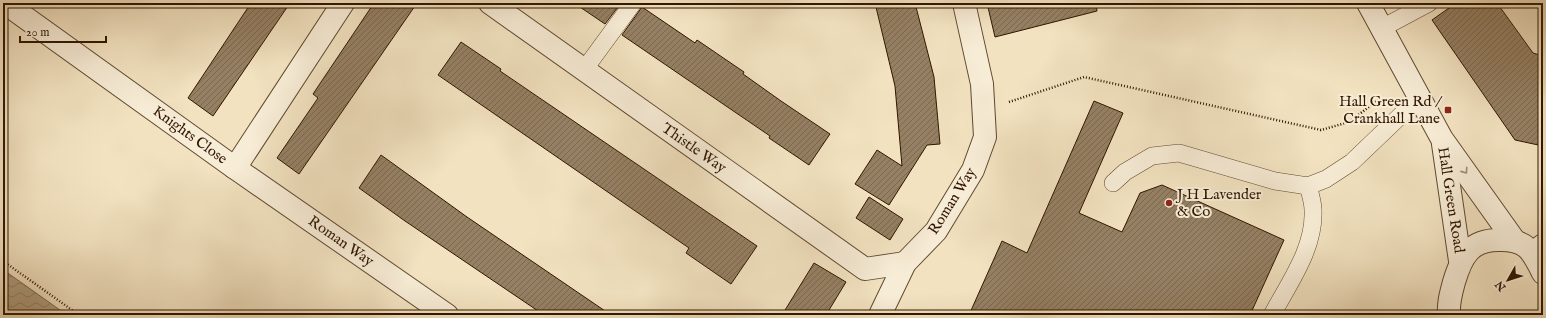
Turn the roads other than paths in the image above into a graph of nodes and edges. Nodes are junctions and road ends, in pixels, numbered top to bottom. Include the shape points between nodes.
1 (5, 3) edge
2 (343, 3) edge
3 (490, 3) edge
4 (633, 3) edge
5 (964, 3) edge
6 (1368, 3) edge
7 (1429, 3) edge
8 (1382, 28) junction
9 (584, 70) junction
10 (1419, 98) junction
11 (1442, 139) junction
12 (235, 168) junction
13 (1113, 183) dead end
14 (1308, 186) junction
15 (1514, 240) junction
16 (1538, 249) edge
17 (1460, 261) junction
18 (905, 263) junction
19 (1543, 273) edge
20 (1447, 312) edge
21 (447, 315) edge
22 (880, 315) edge
23 (1272, 315) edge

1 - 12 street, Knights Close
2 - 12 street, Knights Close
3 - 9 street, Thistle Way
4 - 9 lane
5 - 18 street, Roman Way via 982,84 984,137 973,170 936,231
6 - 8 street, Hall Green Road
7 - 8 lane
8 - 10 street, Hall Green Road
9 - 18 street, Thistle Way via 865,268
10 - 11 street, Hall Green Road
10 - 14 lane via 1352,162 1326,179
11 -> 15 street, Hall Green Road
11 - 17 street, Hall Green Road
12 - 21 street, Roman Way
13 - 14 lane via 1125,172 1152,156 1179,153 1275,181
14 - 23 lane via 1313,209 1312,230 1304,255
15 - 16 street
15 - 17 street via 1489,240 1478,243
16 - 19 street
17 - 20 street
18 - 22 street, Roman Way

